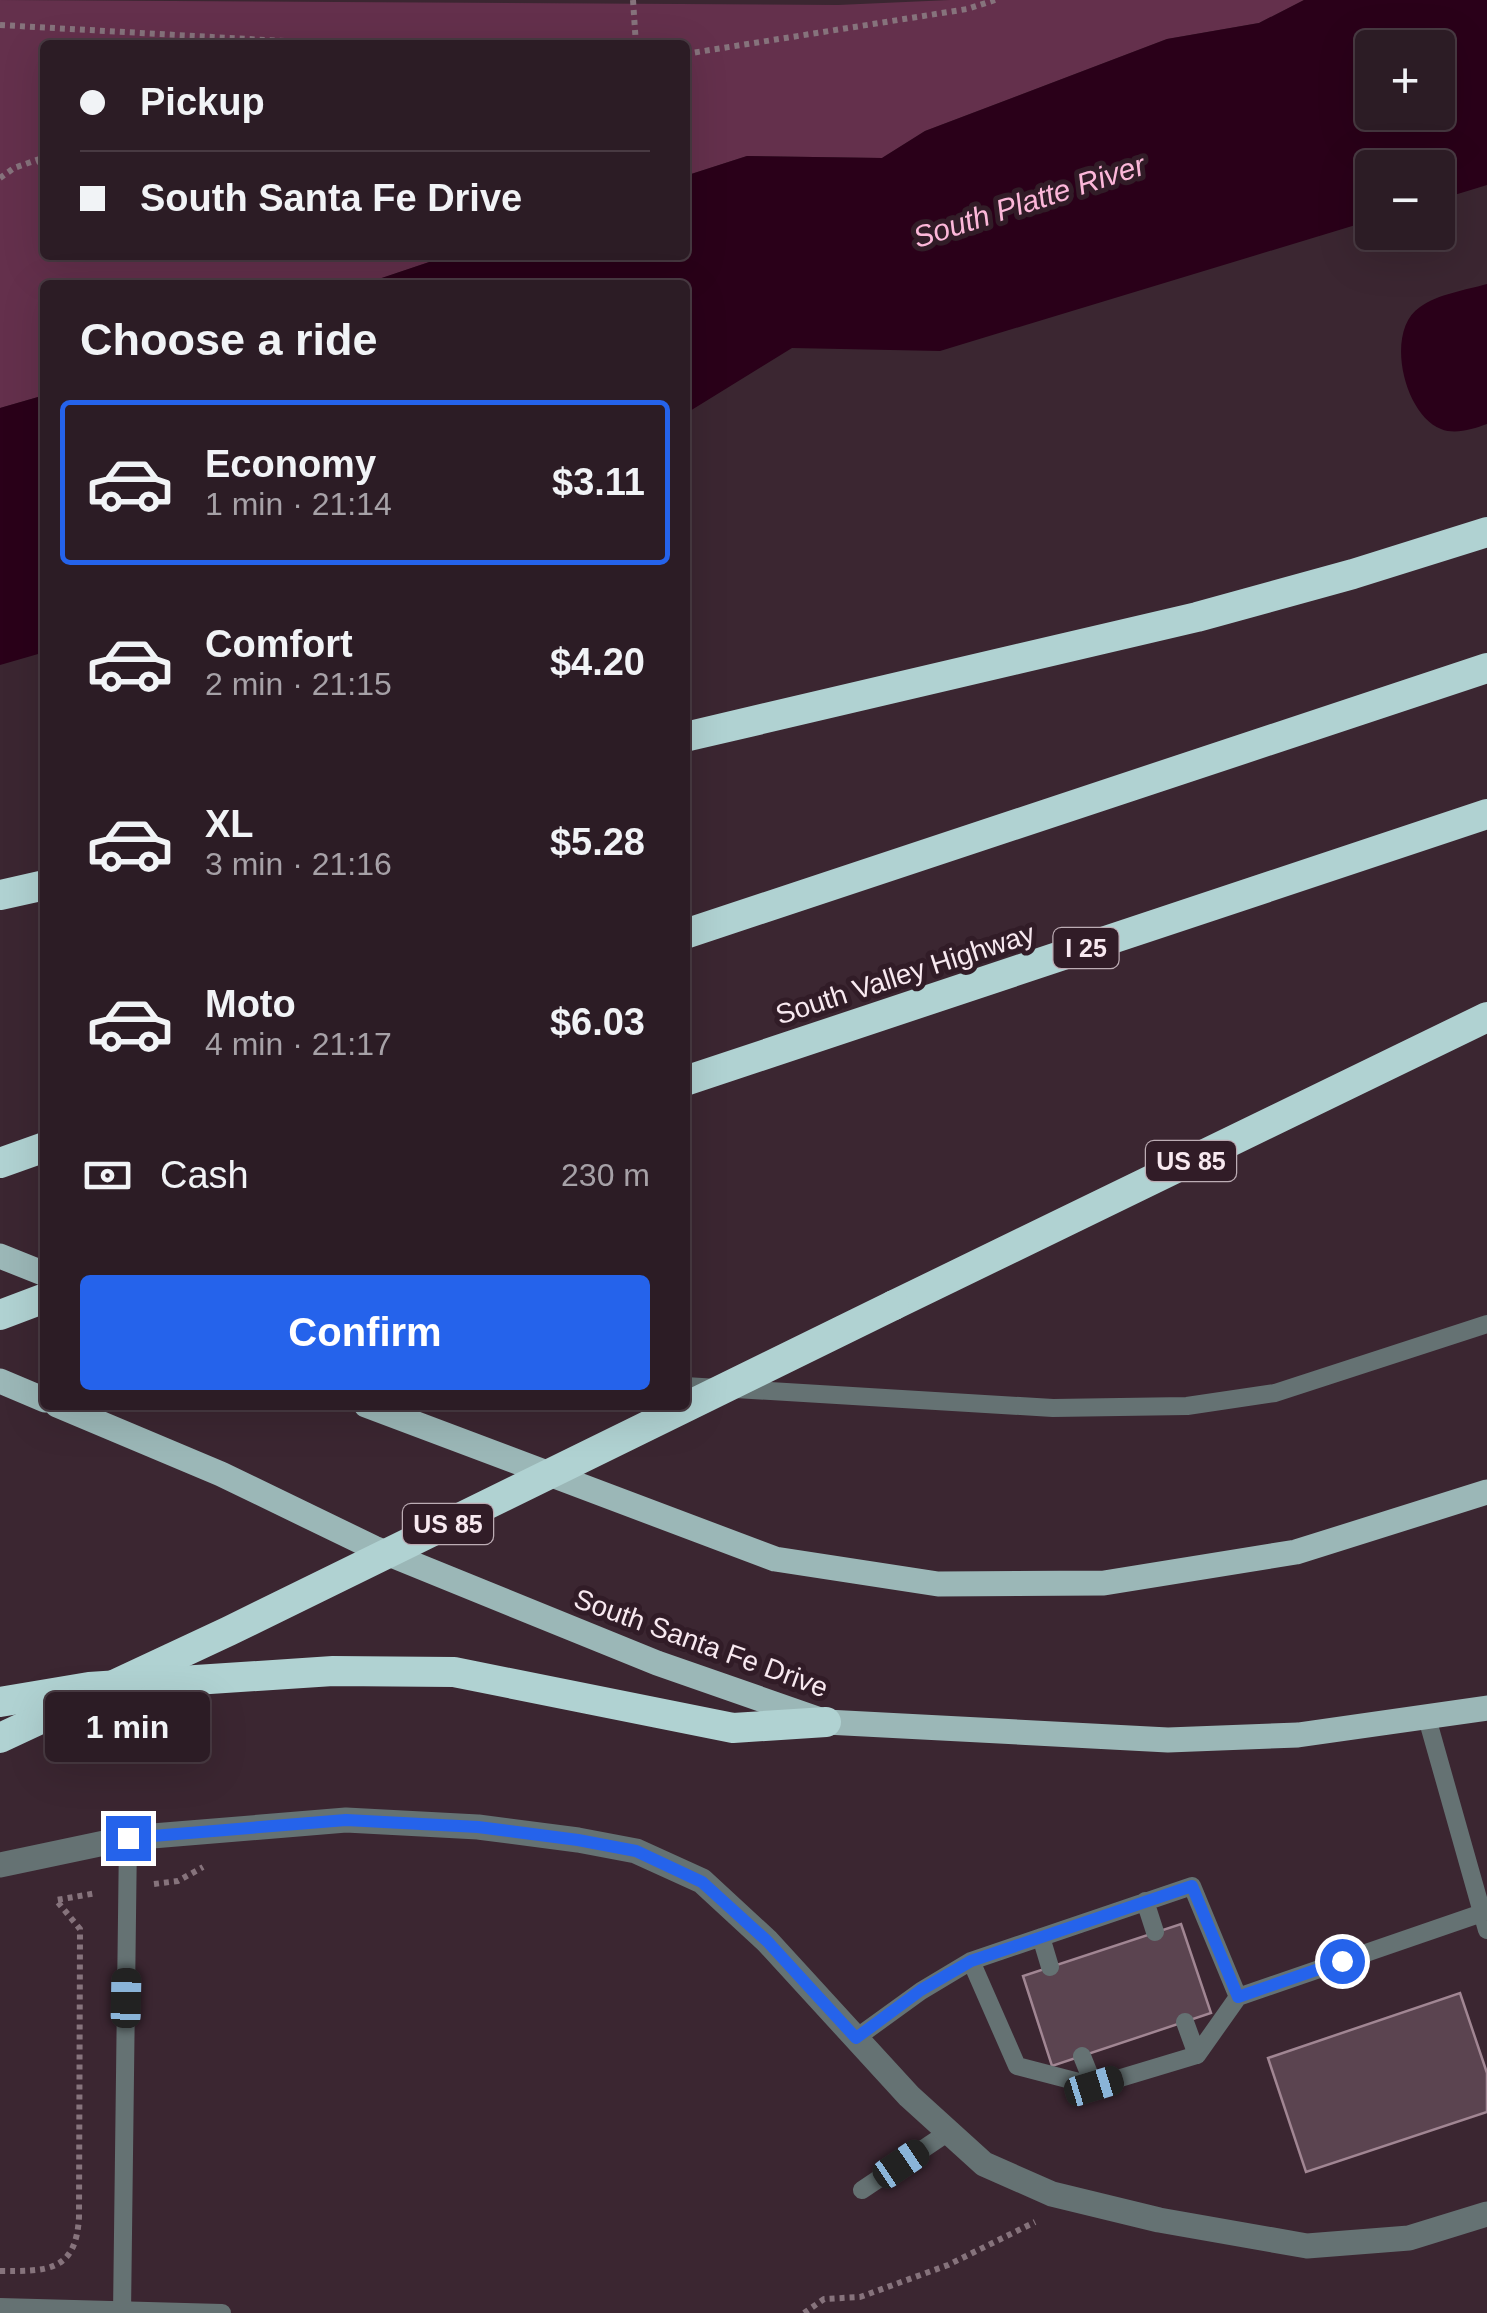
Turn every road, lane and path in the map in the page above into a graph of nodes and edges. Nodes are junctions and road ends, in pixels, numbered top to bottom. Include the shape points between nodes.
1 (633, 0) edge
2 (996, 0) edge
3 (0, 25) edge
4 (266, 40) edge
5 (636, 40) edge
6 (690, 53) edge
7 (40, 159) edge
8 (0, 178) edge
9 (1487, 532) edge
10 (1487, 668) edge
11 (690, 736) edge
12 (1487, 814) edge
13 (40, 886) edge
14 (0, 896) edge
15 (690, 932) edge
16 (1487, 1017) edge
17 (690, 1078) edge
18 (40, 1149) edge
19 (0, 1163) edge
20 (0, 1256) edge
21 (40, 1272) edge
22 (40, 1300) edge
23 (0, 1315) edge
24 (1487, 1324) edge
25 (0, 1381) edge
26 (690, 1386) edge
27 (40, 1398) edge
28 (690, 1405) edge
29 (69, 1410) edge
30 (379, 1410) edge
31 (680, 1410) edge
32 (1487, 1492) edge
33 (0, 1702) edge
34 (1487, 1708) edge
35 (1427, 1718) junction
36 (826, 1722) junction
37 (0, 1738) edge
38 (128, 1838) junction
39 (219, 1864) dead end
40 (0, 1865) edge
41 (128, 1888) junction
42 (1145, 1901) junction
43 (1484, 1921) edge
44 (1155, 1932) dead end
45 (1040, 1937) junction
46 (971, 1961) junction
47 (1050, 1967) dead end
48 (1238, 1997) junction
49 (1185, 2022) dead end
50 (856, 2038) junction
51 (1197, 2055) junction
52 (1082, 2056) dead end
53 (1094, 2086) junction
54 (947, 2134) junction
55 (862, 2190) dead end
56 (1487, 2214) edge
57 (1045, 2217) dead end
58 (0, 2271) edge
59 (0, 2307) edge
60 (122, 2312) edge
61 (222, 2313) edge
62 (804, 2313) edge

1 - 5 path
2 - 6 path
3 - 4 path
7 - 8 path
9 - 11 highway via 1196,617
10 - 15 highway
12 - 17 highway, South Valley Highway / I 25
13 - 14 highway
16 - 28 highway, US 85, bridge
18 - 19 highway
20 - 21 main road
22 - 23 highway
24 - 26 lane via 1275,1394 1187,1406 1053,1408
25 - 27 main road
29 - 36 main road, South Santa Fe Drive via 374,1548 656,1663
30 - 32 main road via 774,1559 938,1584 1104,1583 1296,1552
31 - 37 highway, US 85, bridge
33 - 36 highway via 126,1684 454,1672 733,1728
34 - 35 main road, South Santa Fe Drive
35 - 36 main road, South Santa Fe Drive via 1298,1735 1168,1740
35 - 43 lane
38 - 40 street
38 - 41 lane
38 - 50 street via 346,1820 478,1827 636,1851 702,1882
39 - 41 path via 178,1882
41 - 58 path via 56,1900 80,1928 78,2232 70,2255 54,2268
41 - 60 lane
42 - 44 lane
42 - 45 lane
42 - 48 lane via 1192,1886
43 - 48 lane
45 - 46 lane
45 - 47 lane
46 - 50 lane
46 - 53 lane via 1017,2066
48 - 51 lane
49 - 51 lane
50 - 54 street
51 - 53 lane
52 - 53 lane
54 - 55 lane
54 - 56 street via 984,2164 1052,2194 1307,2246 1409,2238
57 - 62 path via 948,2264 860,2297 824,2300
59 - 60 lane
60 - 61 lane

